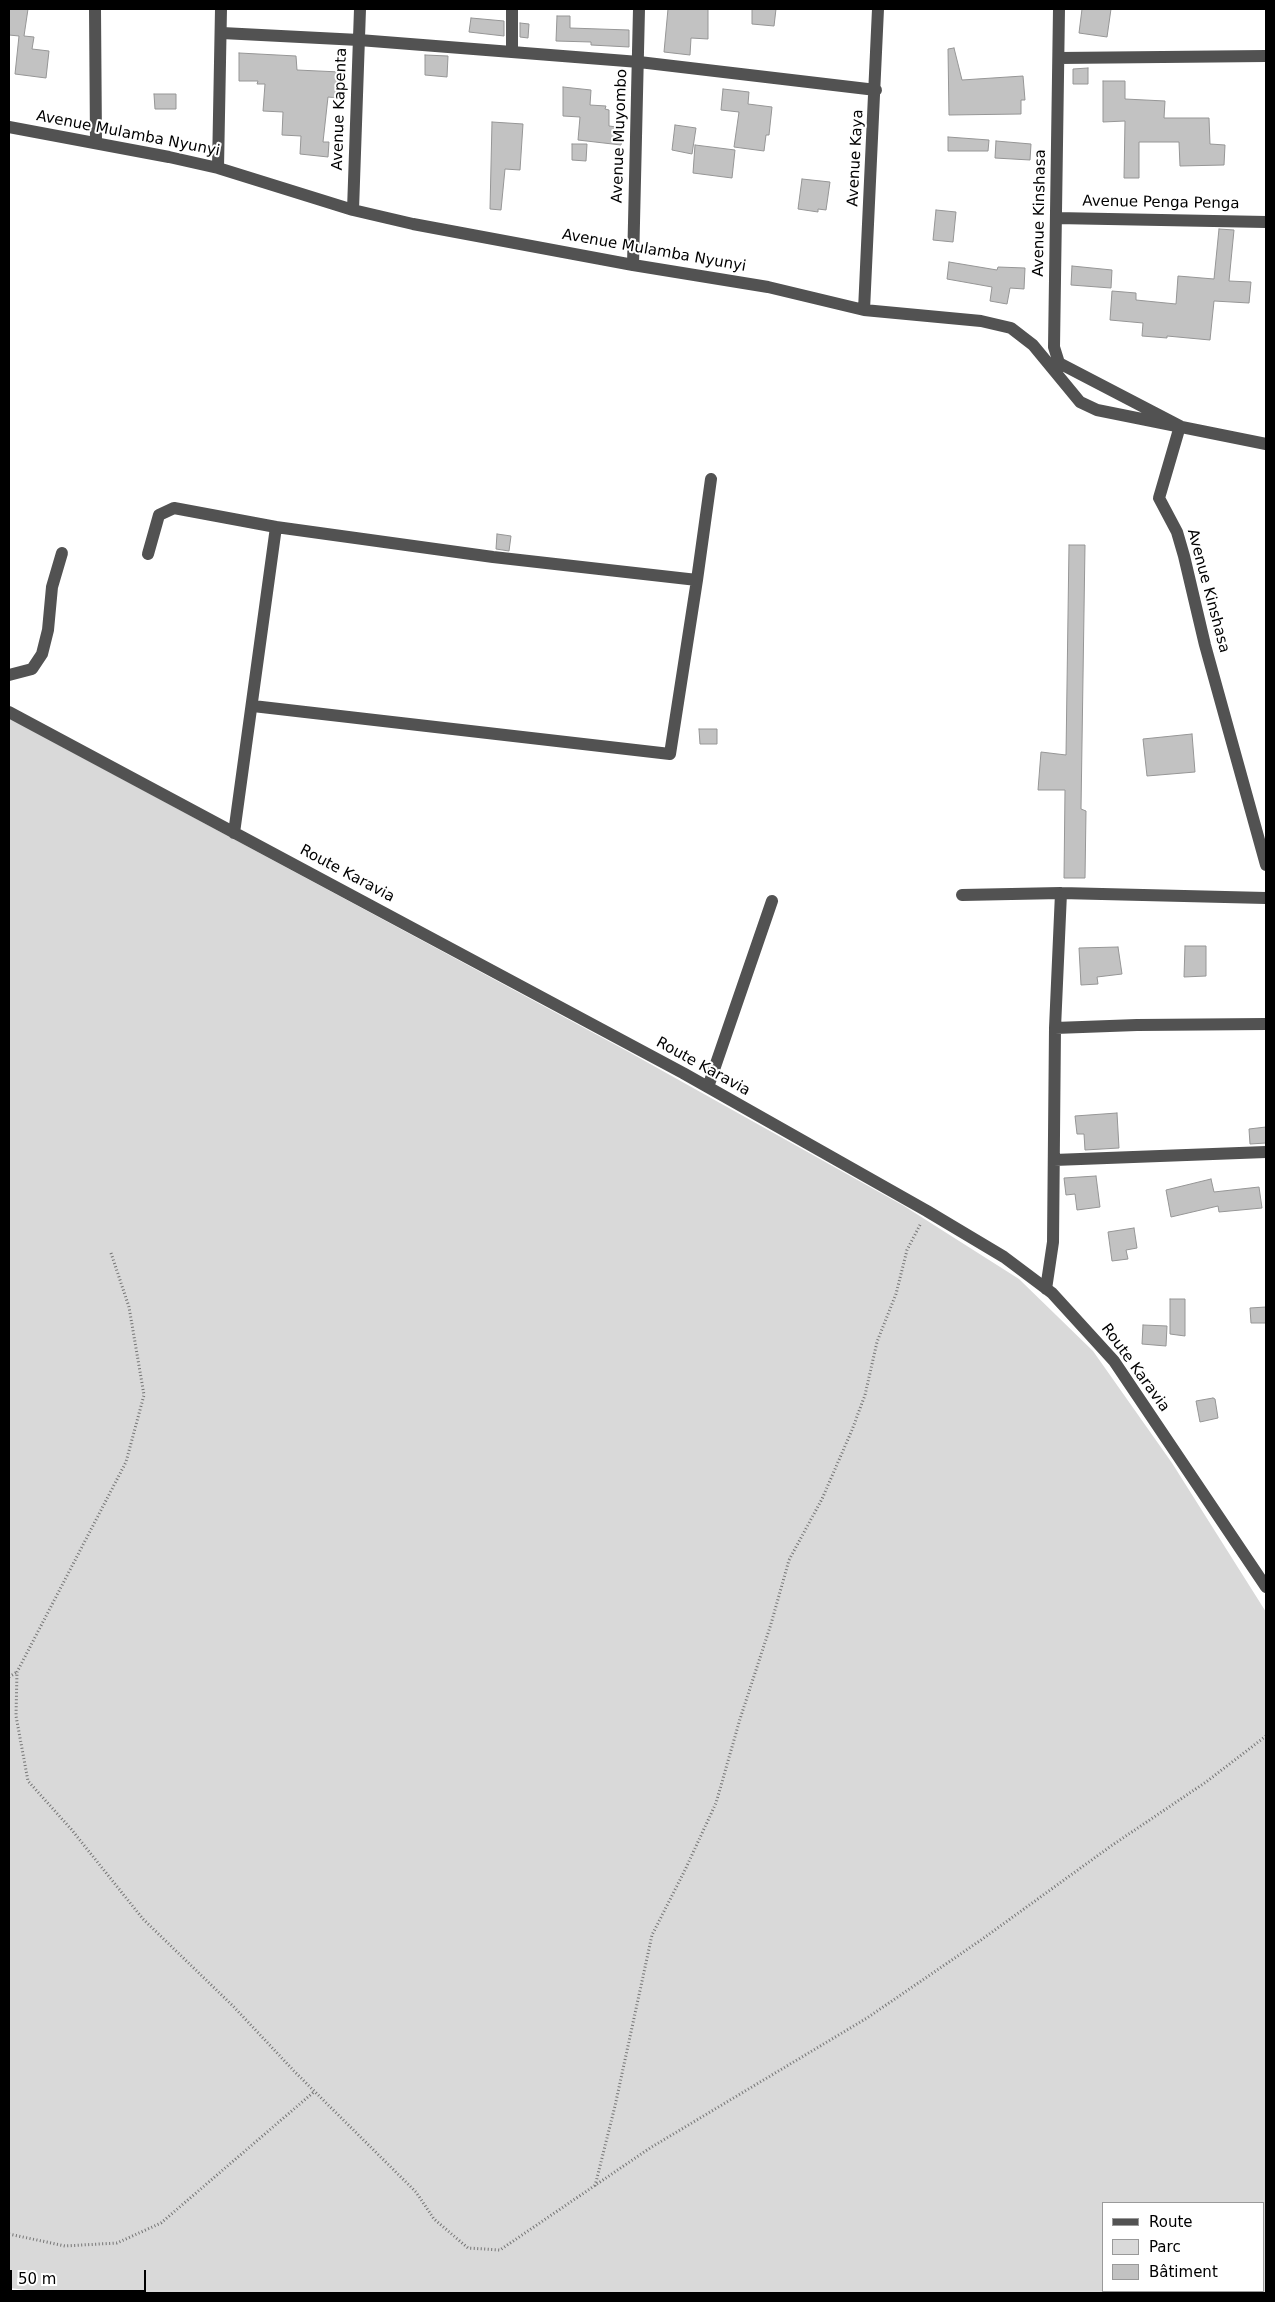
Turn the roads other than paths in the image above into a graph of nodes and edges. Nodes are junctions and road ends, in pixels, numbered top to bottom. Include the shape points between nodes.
1 (95, 9) edge
2 (221, 9) edge
3 (360, 9) edge
4 (512, 9) edge
5 (639, 9) edge
6 (878, 9) edge
7 (1059, 9) edge
8 (222, 33) junction
9 (359, 40) junction
10 (512, 52) junction
11 (1266, 56) edge
12 (1059, 58) junction
13 (639, 62) junction
14 (876, 90) junction
15 (9, 127) edge
16 (96, 143) junction
17 (218, 168) junction
18 (353, 210) junction
19 (1056, 218) junction
20 (1266, 222) edge
21 (633, 265) junction
22 (864, 310) junction
23 (1180, 426) junction
24 (1266, 444) edge
25 (711, 479) dead end
26 (276, 527) junction
27 (62, 553) dead end
28 (148, 554) dead end
29 (697, 580) junction
30 (9, 675) edge
31 (253, 706) junction
32 (9, 712) edge
33 (234, 833) junction
34 (1266, 865) edge
35 (1060, 893) junction
36 (962, 894) dead end
37 (1266, 898) edge
38 (772, 901) dead end
39 (1266, 1024) edge
40 (1055, 1028) junction
41 (708, 1087) junction
42 (1266, 1152) edge
43 (1054, 1160) junction
44 (1046, 1289) junction
45 (1266, 1587) edge

1 - 16 street
2 - 8 street
3 - 9 street, Avenue Kapenta
4 - 10 street
5 - 13 street, Avenue Muyombo
6 - 14 street, Avenue Kaya
7 - 12 street, Avenue Kinshasa
8 - 9 street
8 - 17 street
9 - 10 street
9 - 18 street, Avenue Kapenta
10 - 13 street
11 - 12 street
12 - 19 street, Avenue Kinshasa
13 - 14 street
13 - 21 street, Avenue Muyombo
14 - 22 street, Avenue Kaya
15 - 16 street, Avenue Mulamba Nyunyi
16 - 17 street, Avenue Mulamba Nyunyi
17 - 18 street, Avenue Mulamba Nyunyi
18 - 21 street, Avenue Mulamba Nyunyi
19 - 20 street, Avenue Penga Penga
19 - 23 street, Avenue Kinshasa via 1053,326 1058,363
21 - 22 street, Avenue Mulamba Nyunyi via 768,287
22 - 23 street, Avenue Mulamba Nyunyi via 981,321 1011,328 1033,345 1080,402 1097,410
23 - 24 street, Avenue Mulamba Nyunyi
23 - 34 street, Avenue Kinshasa via 1160,498 1177,532 1184,556 1204,645
25 - 29 street
26 - 28 street via 174,508 159,515
26 - 29 street via 493,557
26 - 31 street
27 - 30 street via 52,586 42,654 32,668
29 - 31 street via 670,754
31 - 33 street
32 - 33 street, Route Karavia
33 - 41 street, Route Karavia
35 - 36 street
35 - 37 street
35 - 40 street
38 - 41 street
39 - 40 street
40 - 43 street
41 - 44 street, Route Karavia via 1004,1257
42 - 43 street
43 - 44 street via 1053,1242
44 - 45 street, Route Karavia via 1114,1361

